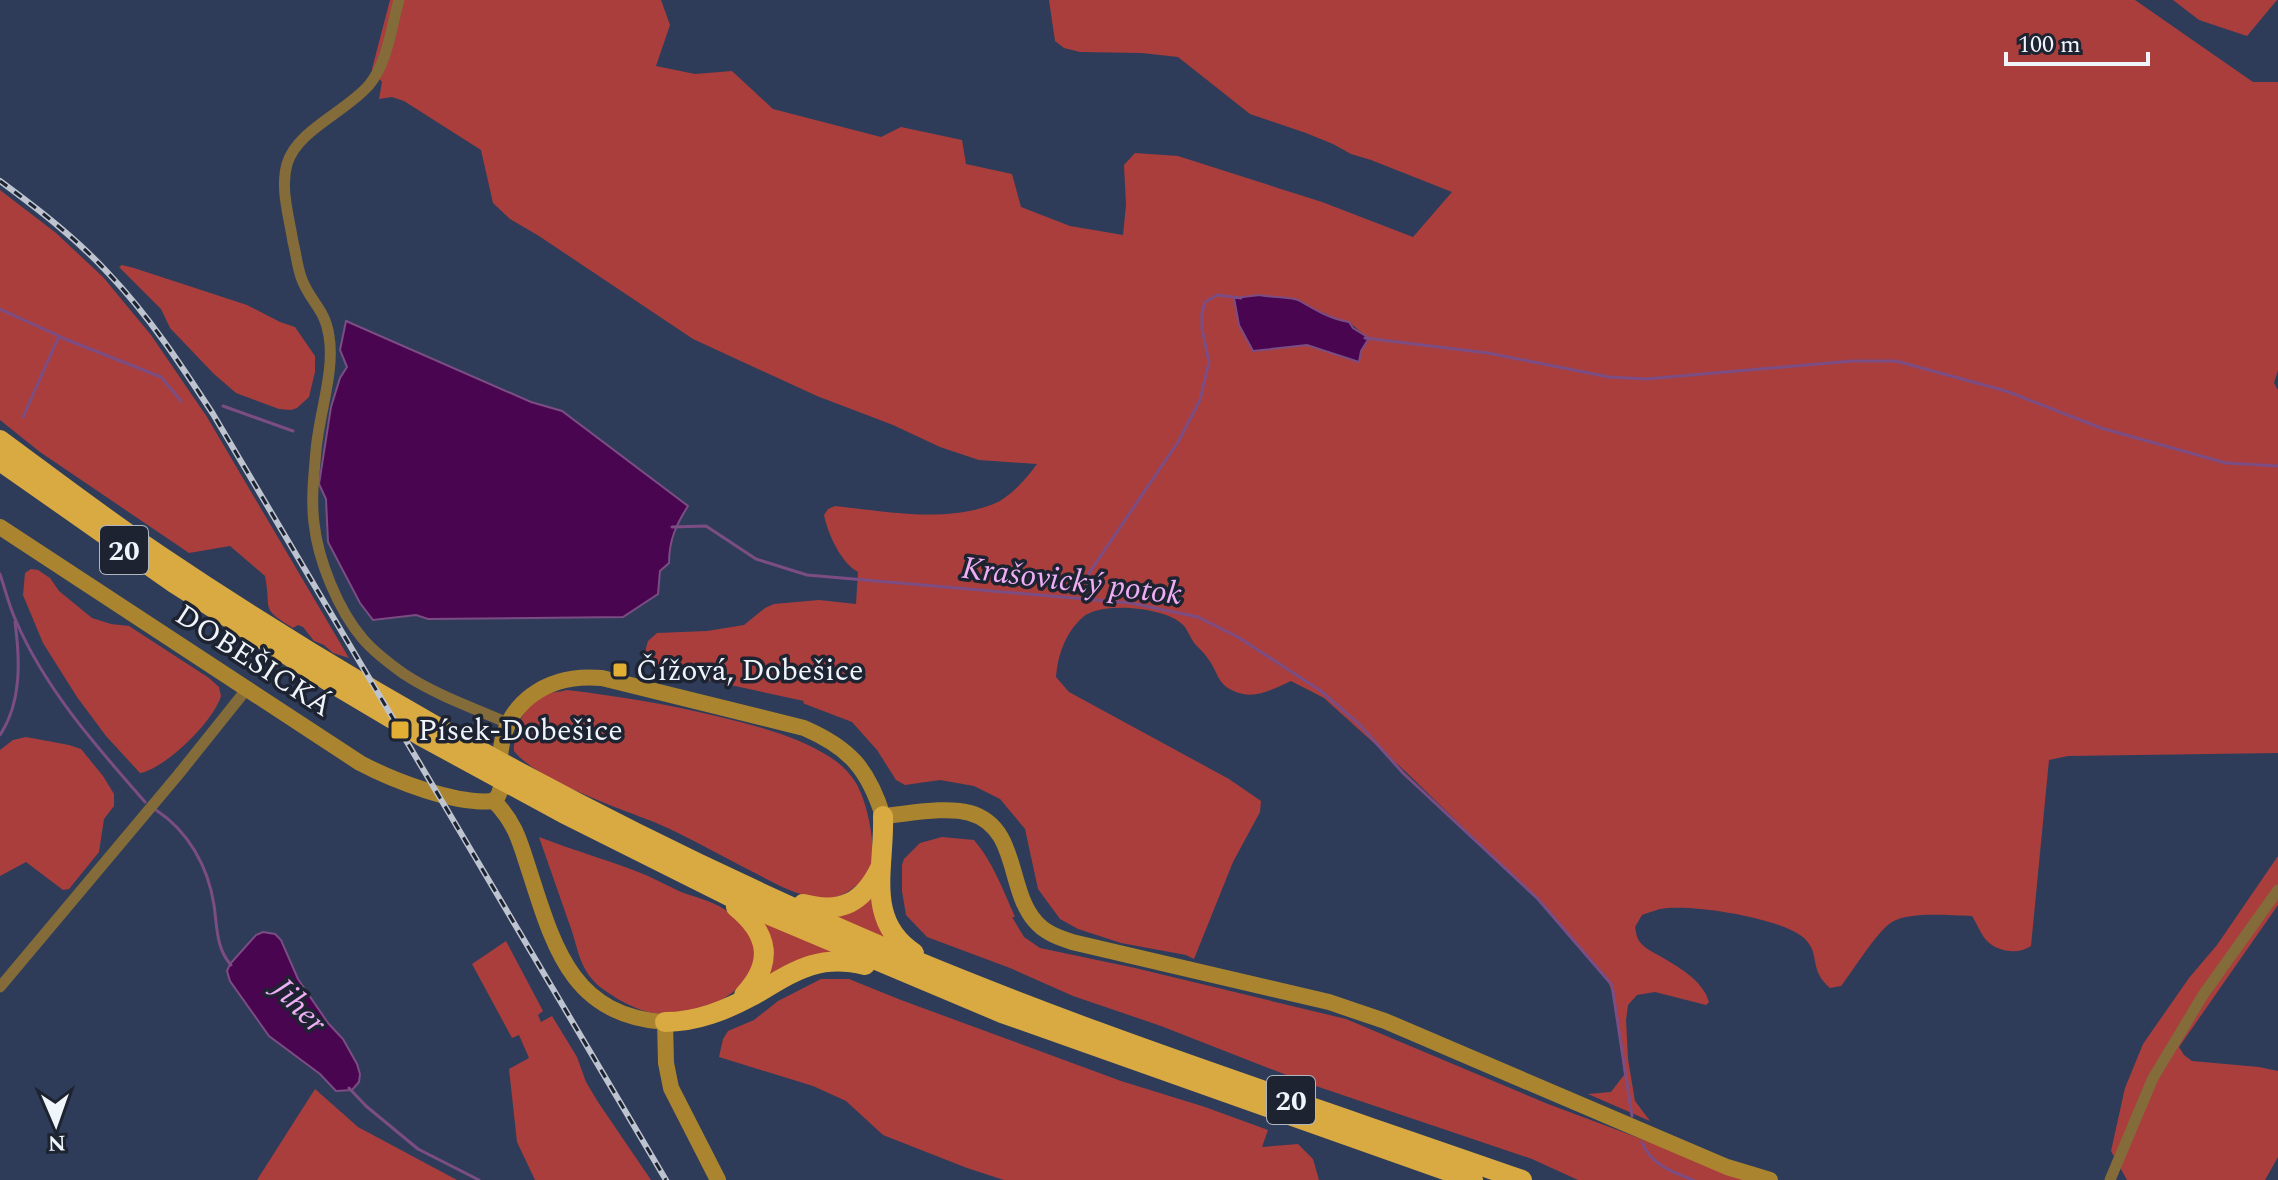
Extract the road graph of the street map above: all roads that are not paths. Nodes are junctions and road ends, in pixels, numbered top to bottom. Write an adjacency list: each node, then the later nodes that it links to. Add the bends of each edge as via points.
1 (399, 0): 5 (street, via 382,63 371,82 299,142 284,175 300,276 326,317 330,339 314,523 332,587 364,640 435,692)
2 (5, 452): 7 (highway, 20, via 104,536 243,618 421,736)
3 (0, 527): 4 (street, DOBEŠICKÁ)
4 (246, 690): 6 (street, DOBEŠICKÁ, via 383,775 450,796); 14 (street)
5 (508, 723): 6 (street, via 501,744 502,790); 8 (street, via 531,695 562,680 582,676 624,683 804,728 830,740 864,773)
6 (494, 801): 16 (street, via 515,828 556,949 576,980 613,1009)
7 (562, 803): 10 (highway, 20); 12 (highway, 20)
8 (883, 816): 9 (highway); 20 (street, via 953,811 986,820 1008,851 1033,920 1049,934 1329,1002 1385,1021 1727,1167)
9 (880, 868): 12 (highway, via 866,891 840,907 817,907); 13 (highway, via 889,930)
10 (710, 887): 13 (highway, 20); 15 (highway, via 749,918 763,944 760,974)
11 (2278, 890): 21 (street, via 2203,995 2153,1078)
12 (758, 891): 13 (highway, 20)
13 (932, 976): 15 (highway, via 830,960 793,972); 18 (highway, 20, via 1017,1019); 19 (highway, 20)
14 (0, 987)
15 (732, 1006): 16 (highway, via 698,1019)
16 (665, 1022): 17 (street, via 671,1088)
17 (718, 1180)
18 (1473, 1180)
19 (1522, 1180)
20 (1770, 1180)
21 (2110, 1180)

